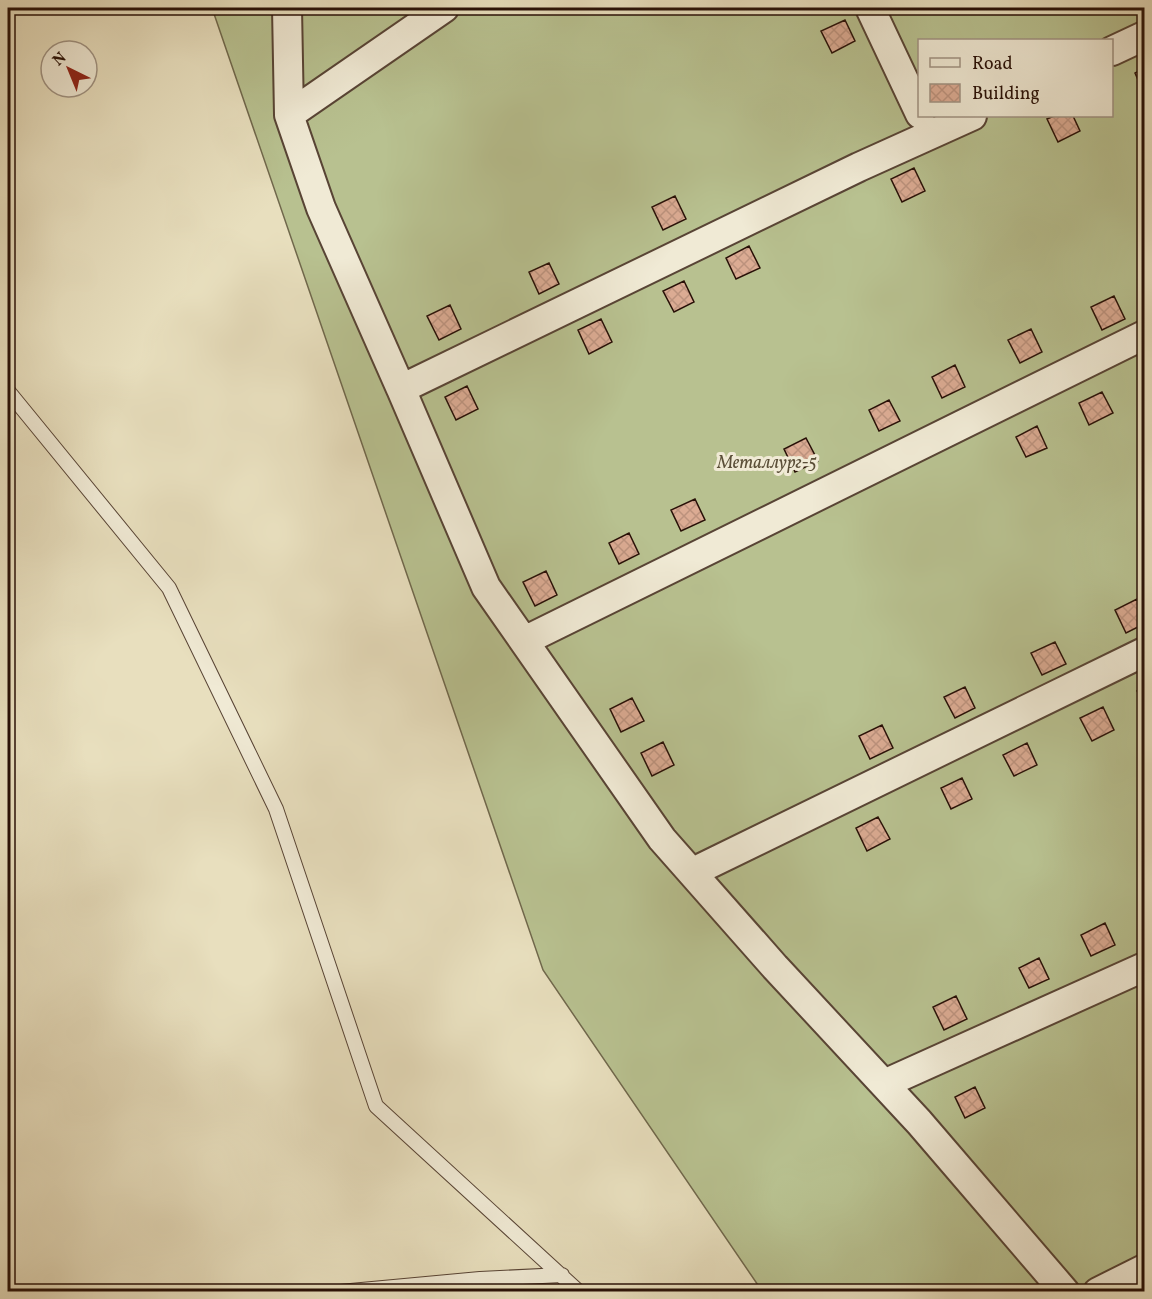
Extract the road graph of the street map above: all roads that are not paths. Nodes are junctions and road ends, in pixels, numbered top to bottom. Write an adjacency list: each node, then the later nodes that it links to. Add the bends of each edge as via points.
1 (287, 8): 7 (street)
2 (444, 8): 7 (street)
3 (870, 8): 6 (street)
4 (1144, 36): 5 (street)
5 (1113, 51)
6 (918, 110)
7 (289, 115): 11 (street, via 321,208)
8 (962, 117): 9 (street)
9 (923, 121): 11 (street)
10 (1144, 335): 13 (street)
11 (401, 389): 13 (street, via 486,586)
12 (8, 391): 19 (lane, via 169,588 276,809 376,1106)
13 (524, 640): 15 (street, via 662,838)
14 (1144, 652): 15 (street)
15 (693, 872): 17 (street)
16 (1144, 967): 17 (street)
17 (884, 1084): 22 (street)
18 (1144, 1269): 23 (street)
19 (562, 1275): 20 (lane); 21 (lane)
20 (340, 1292)
21 (579, 1292)
22 (1065, 1292)
23 (1098, 1292)

